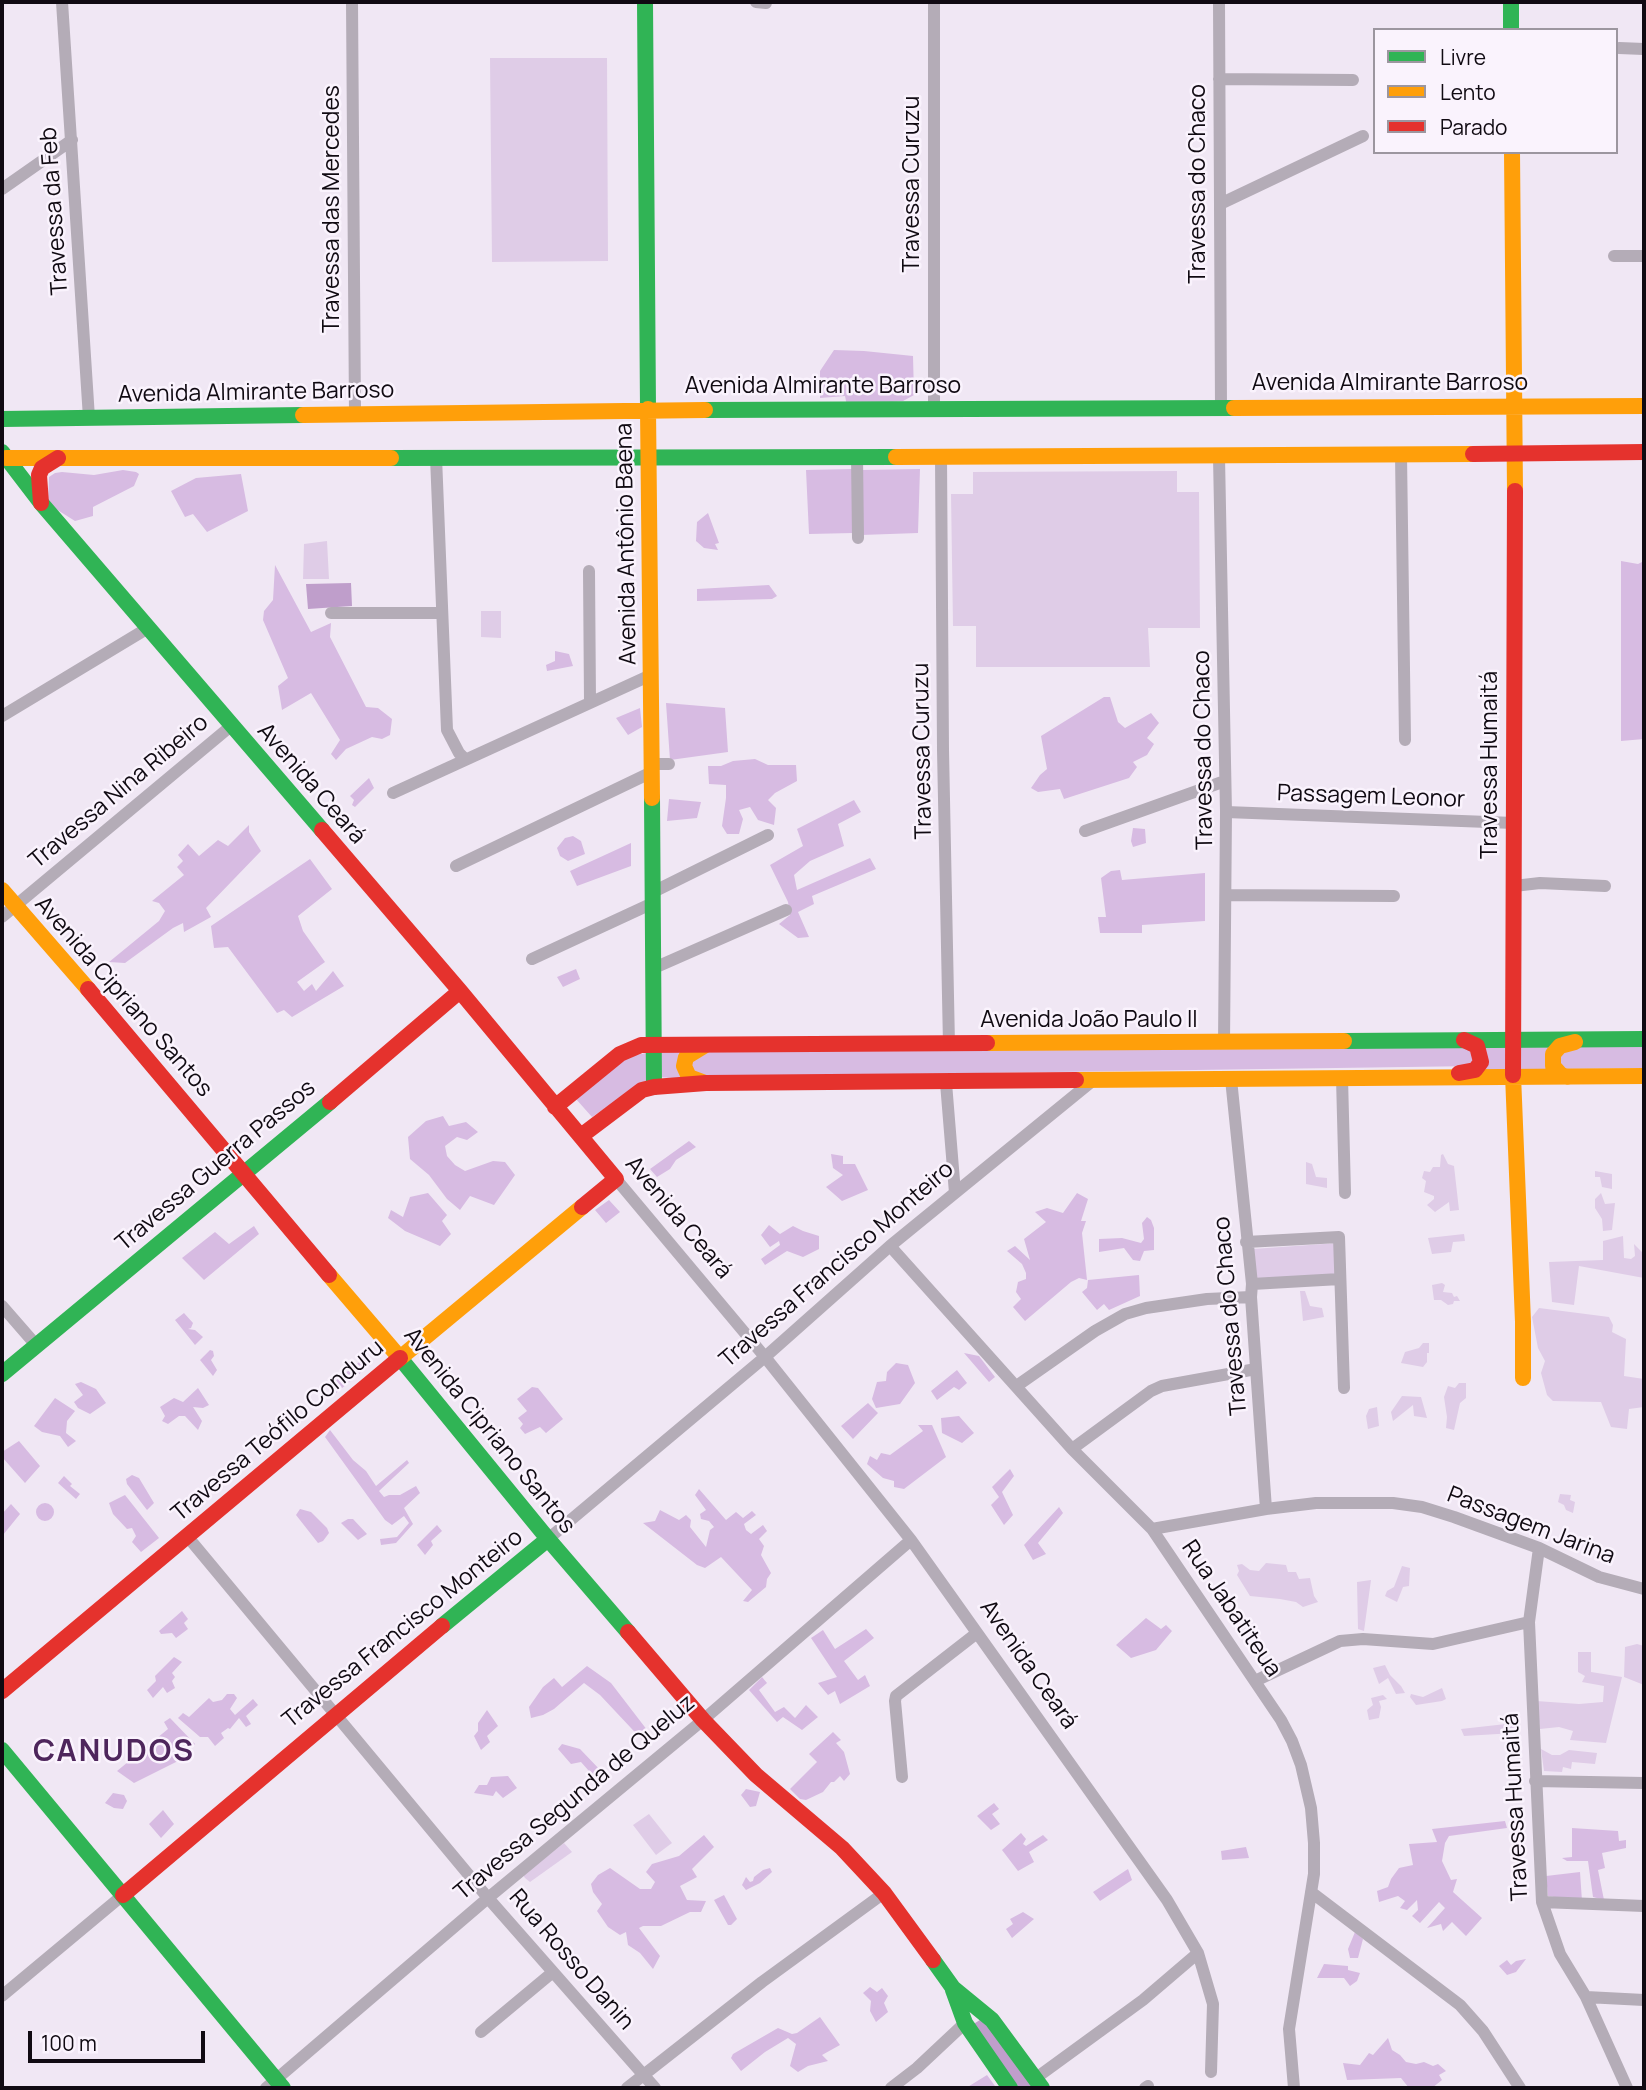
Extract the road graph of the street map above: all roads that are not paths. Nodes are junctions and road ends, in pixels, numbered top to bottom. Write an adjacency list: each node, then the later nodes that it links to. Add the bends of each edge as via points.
1 (62, 2): 13 (street, Travessa da Feb)
2 (352, 2): 24 (street, Travessa das Mercedes)
3 (645, 2): 23 (main road, Avenida Antônio Baena)
4 (934, 2): 22 (street, Travessa Curuzu)
5 (1219, 2): 10 (street, Travessa do Chaco)
6 (1511, 2): 7 (main road)
7 (1511, 28)
8 (1619, 48): 9 (street)
9 (1644, 49)
10 (1219, 79): 11 (street); 16 (street, Travessa do Chaco)
11 (1353, 80)
12 (1363, 136): 16 (street)
13 (72, 140): 15 (street); 25 (street, Travessa da Feb)
14 (1512, 154): 19 (main road, Travessa Humaitá)
15 (2, 189)
16 (1220, 204): 21 (street, Travessa do Chaco)
17 (1614, 256): 18 (street)
18 (1644, 256)
19 (1515, 405): 20 (main road, Avenida Almirante Barroso); 21 (main road, Avenida Almirante Barroso); 28 (main road, Travessa Humaitá)
20 (1644, 406)
21 (1221, 408): 22 (main road, Avenida Almirante Barroso)
22 (934, 409): 23 (main road, Avenida Almirante Barroso)
23 (648, 410): 24 (main road, Avenida Almirante Barroso); 34 (main road, Avenida Antônio Baena)
24 (355, 415): 25 (main road, Avenida Almirante Barroso)
25 (89, 418): 26 (main road, Avenida Almirante Barroso)
26 (2, 419)
27 (1644, 452): 28 (main road)
28 (1515, 454): 29 (main road); 54 (main road, Travessa Humaitá)
29 (1401, 455): 36 (main road); 47 (street)
30 (3, 456): 32 (main road); 37 (main road, Avenida Ceará)
31 (857, 456): 34 (main road); 35 (main road); 38 (street)
32 (58, 457): 33 (main road); 37 (main road, via 38,475)
33 (436, 457): 34 (main road); 41 (street)
34 (649, 457): 43 (main road, Avenida Antônio Baena)
35 (941, 457): 36 (main road); 76 (street, Travessa Curuzu)
36 (1219, 457): 51 (street, Travessa do Chaco)
37 (41, 503): 42 (main road, Avenida Ceará)
38 (858, 538)
39 (589, 571): 44 (street)
40 (331, 613): 41 (street)
41 (442, 613): 48 (street, via 447,730)
42 (148, 628): 45 (street); 46 (main road, Avenida Ceará)
43 (651, 675): 44 (street); 50 (main road, Avenida Antônio Baena)
44 (590, 702): 48 (street)
45 (2, 716)
46 (231, 726): 64 (street, Travessa Nina Ribeiro); 69 (main road, Avenida Ceará)
47 (1405, 740)
48 (465, 759): 52 (street)
49 (669, 764): 50 (street)
50 (652, 768): 57 (street); 63 (main road, Avenida Antônio Baena)
51 (1225, 781): 53 (street, Travessa do Chaco); 55 (street)
52 (393, 793)
53 (1226, 812): 54 (street, Passagem Leonor); 61 (street, Travessa do Chaco)
54 (1514, 823): 58 (main road, Travessa Humaitá)
55 (1086, 831)
56 (768, 835): 63 (street)
57 (456, 866)
58 (1514, 886): 59 (street); 70 (main road, Travessa Humaitá)
59 (1605, 886)
60 (2, 890): 64 (main road, Avenida Cipriano Santos)
61 (1226, 895): 62 (street); 74 (street, Travessa do Chaco)
62 (1394, 895)
63 (653, 897): 67 (street); 68 (main road, Avenida Antônio Baena)
64 (15, 906): 66 (street, Travessa Nina Ribeiro); 90 (main road, Avenida Cipriano Santos)
65 (786, 910): 68 (street)
66 (2, 917)
67 (532, 959)
68 (654, 968): 75 (main road, Avenida Antônio Baena)
69 (460, 991): 88 (main road, Avenida Ceará); 90 (main road, Travessa Guerra Passos)
70 (1513, 1039): 71 (main road, Avenida João Paulo II); 73 (main road, Avenida João Paulo II); 79 (main road, Travessa Humaitá)
71 (1589, 1039): 72 (main road, Avenida João Paulo II); 80 (main road, via 1554,1051 1553,1066)
72 (1644, 1039)
73 (1464, 1040): 74 (main road, Avenida João Paulo II); 82 (main road, via 1480,1050 1480,1065)
74 (1224, 1042): 76 (main road, Avenida João Paulo II)
75 (654, 1045): 77 (main road, Avenida João Paulo II); 87 (main road, Avenida Antônio Baena); 88 (main road, Avenida João Paulo II, via 628,1049)
76 (950, 1045): 77 (main road, Avenida João Paulo II)
77 (704, 1046): 85 (main road, via 686,1057 684,1066 689,1077)
78 (1644, 1076): 80 (main road)
79 (1513, 1077): 80 (main road); 82 (main road); 104 (main road, Travessa Humaitá)
80 (1568, 1077)
81 (1342, 1078): 82 (main road); 83 (main road); 93 (street)
82 (1446, 1078)
83 (1231, 1079): 84 (main road); 94 (street, Travessa do Chaco)
84 (1091, 1082): 86 (main road); 92 (street, Travessa Francisco Monteiro)
85 (706, 1083): 86 (main road); 87 (main road)
86 (946, 1083): 92 (street)
87 (654, 1087): 89 (main road, via 635,1094)
88 (555, 1107): 89 (main road, Avenida Ceará)
89 (581, 1136): 91 (main road, Avenida Ceará)
90 (243, 1175): 99 (main road, Travessa Guerra Passos); 101 (main road, Avenida Cipriano Santos)
91 (616, 1179): 100 (street, Avenida Ceará); 101 (main road, Travessa Teófilo Conduru)
92 (955, 1193): 95 (street, Travessa Francisco Monteiro)
93 (1345, 1193)
94 (1246, 1242): 96 (street, via 1339,1237); 97 (street, Travessa do Chaco)
95 (890, 1246): 100 (street, Travessa Francisco Monteiro); 105 (street, Rua Jabatiteua)
96 (1340, 1279): 97 (street); 106 (street)
97 (1251, 1291): 102 (street, Travessa do Chaco); 105 (street, via 1125,1314)
98 (2, 1306): 99 (street)
99 (36, 1345): 103 (main road, Travessa Guerra Passos)
100 (765, 1357): 111 (street, Travessa Francisco Monteiro); 112 (street, Avenida Ceará)
101 (400, 1358): 110 (main road, Travessa Teófilo Conduru); 111 (main road, Avenida Cipriano Santos)
102 (1256, 1369): 107 (street, via 1162,1386); 108 (street, Travessa do Chaco)
103 (2, 1374)
104 (1523, 1378)
105 (1017, 1385): 107 (street, Rua Jabatiteua)
106 (1344, 1388)
107 (1072, 1449): 109 (street, Rua Jabatiteua)
108 (1266, 1509): 109 (street, Passagem Jarina); 113 (street, Passagem Jarina, via 1316,1503 1403,1504)
109 (1152, 1530): 117 (street, Rua Jabatiteua)
110 (187, 1536): 118 (main road, Travessa Teófilo Conduru); 119 (street, Rua Rosso Danin)
111 (548, 1539): 119 (main road, Travessa Francisco Monteiro); 120 (main road, Avenida Cipriano Santos)
112 (911, 1540): 116 (street, Avenida Ceará); 120 (street, Travessa Segunda de Queluz)
113 (1539, 1548): 114 (street, Passagem Jarina, via 1598,1577); 115 (street, Travessa Humaitá)
114 (1644, 1589)
115 (1529, 1622): 117 (street, via 1433,1644 1340,1641); 123 (street, Travessa Humaitá)
116 (977, 1633): 122 (street, via 896,1696); 131 (street, Avenida Ceará, via 1167,1900)
117 (1255, 1681): 125 (street, Rua Jabatiteua, via 1281,1720 1301,1765 1314,1843)
118 (2, 1691)
119 (334, 1715): 127 (main road, Travessa Francisco Monteiro); 128 (street, Rua Rosso Danin)
120 (703, 1720): 126 (main road, Avenida Cipriano Santos, via 756,1775 842,1848); 128 (street, Travessa Segunda de Queluz)
121 (2, 1750): 127 (main road)
122 (902, 1777)
123 (1535, 1781): 124 (street); 129 (street, Travessa Humaitá)
124 (1644, 1783)
125 (1311, 1892): 148 (street, Rua Jabatiteua, via 1289,2029); 149 (street, via 1460,2005)
126 (884, 1893): 133 (main road, Avenida Cipriano Santos); 140 (street)
127 (123, 1895): 134 (street, Travessa Francisco Monteiro); 142 (main road)
128 (488, 1898): 132 (street, Rua Rosso Danin); 142 (street, Travessa Segunda de Queluz)
129 (1542, 1902): 130 (street); 135 (street, Travessa Humaitá, via 1560,1954)
130 (1644, 1906)
131 (1198, 1953): 139 (street, Avenida Ceará, via 1213,2004); 141 (street)
132 (553, 1972): 138 (street); 140 (street, Rua Rosso Danin)
133 (953, 1988): 137 (main road, Avenida Cipriano Santos); 141 (main road, Avenida Cipriano Santos, via 992,2020)
134 (2, 1996)
135 (1586, 1997): 136 (street); 143 (street, Travessa Humaitá)
136 (1644, 2000)
137 (965, 2022): 146 (street); 147 (main road, Avenida Cipriano Santos)
138 (481, 2032)
139 (1211, 2072)
140 (643, 2074): 144 (street); 145 (street, Rua Rosso Danin)
141 (1039, 2083)
142 (275, 2086)
143 (1624, 2087)
144 (627, 2088)
145 (655, 2088)
146 (891, 2088)
147 (1010, 2088)
148 (1294, 2088)
149 (1520, 2088)

